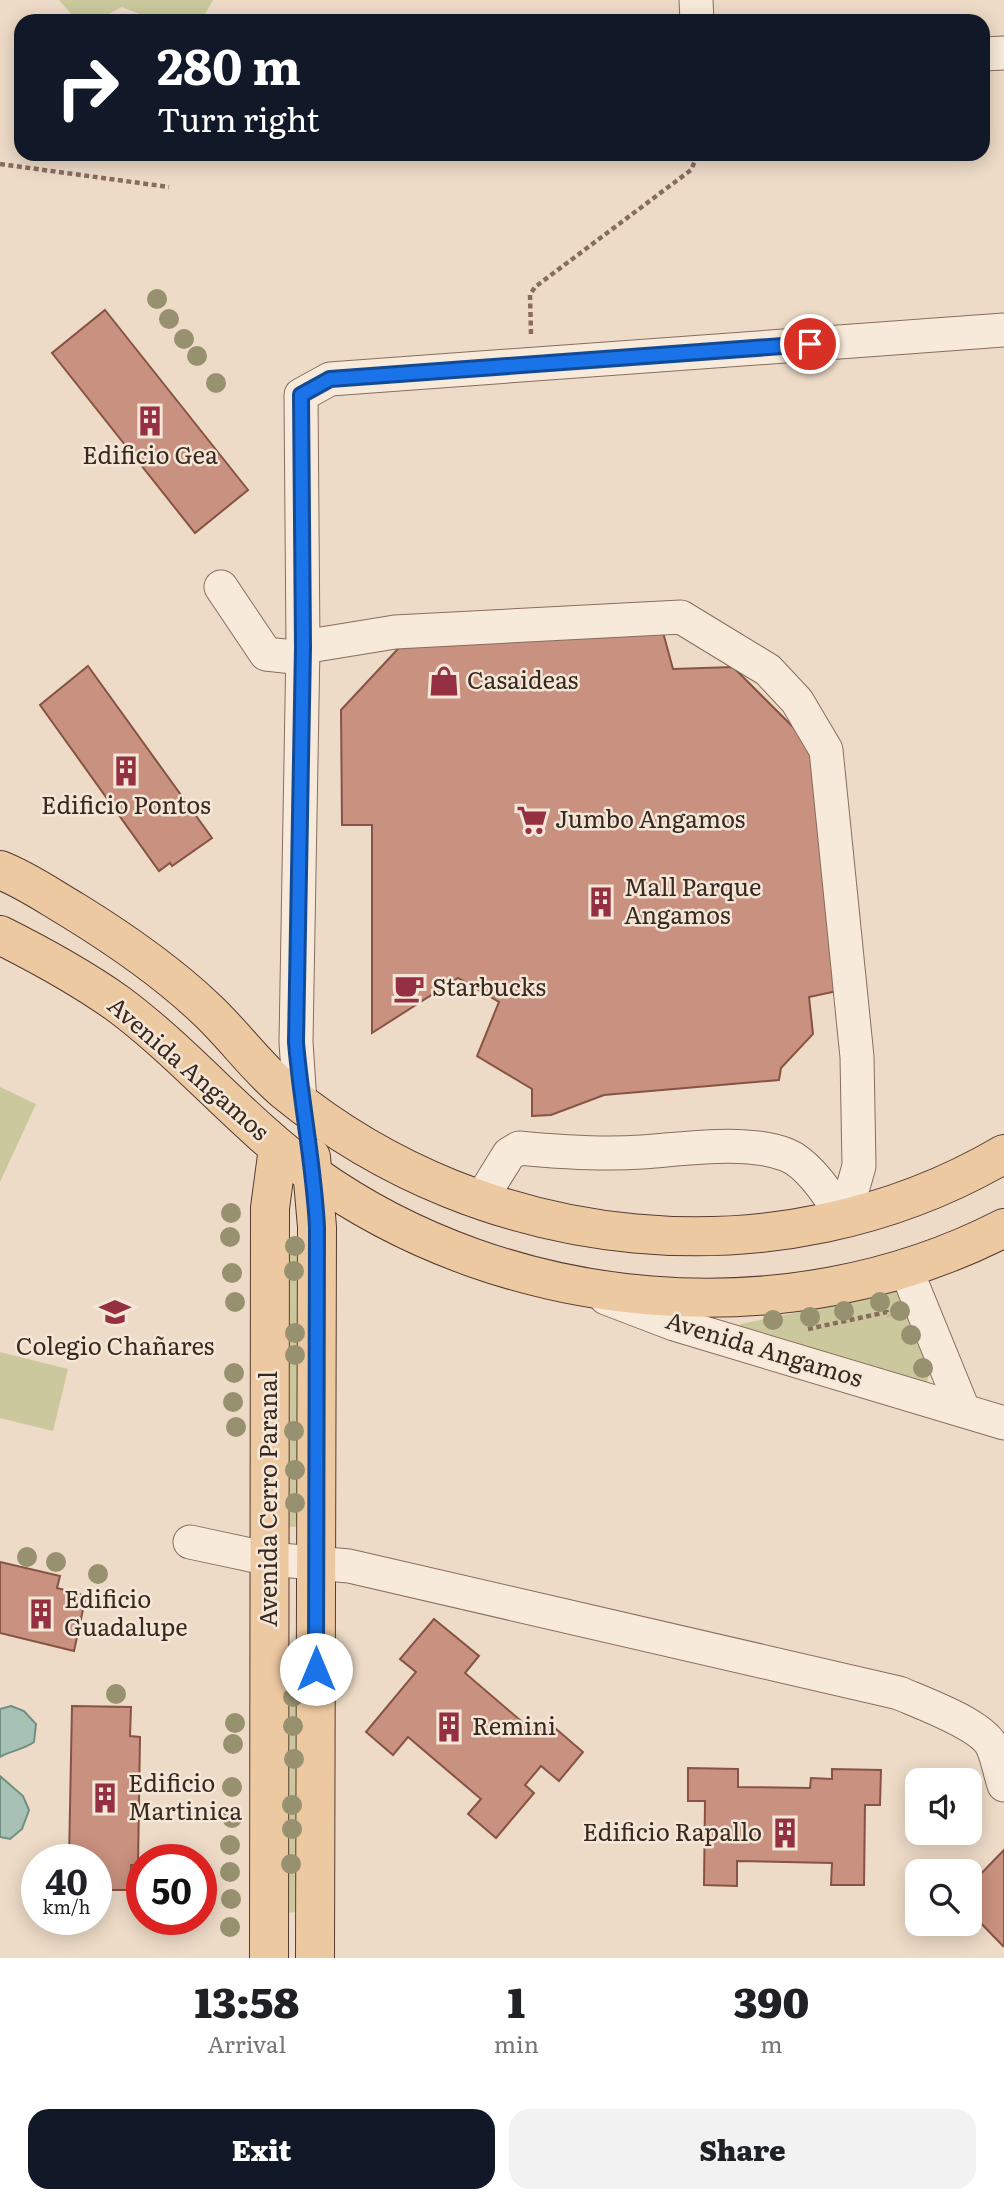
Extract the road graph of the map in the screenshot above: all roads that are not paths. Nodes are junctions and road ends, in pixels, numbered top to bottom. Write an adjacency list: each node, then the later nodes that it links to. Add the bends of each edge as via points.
1 (1004, 330): 3 (street, Avenida Cerro Paranal, via 330,379 301,395)
2 (221, 587): 3 (street, via 266,654)
3 (303, 652): 6 (street, Avenida Cerro Paranal, via 296,1042); 11 (street, via 395,632 681,617 768,670 797,701 826,750 857,1057 859,1166)
4 (0, 870): 6 (main road, Avenida Angamos, via 133,948 207,1009)
5 (0, 934): 7 (main road, Avenida Angamos, via 117,1004)
6 (291, 1096): 7 (street, Avenida Cerro Paranal); 9 (main road, Avenida Cerro Paranal); 10 (main road, Avenida Angamos, via 389,1161)
7 (278, 1148): 9 (main road, Avenida Angamos); 18 (main road, Avenida Cerro Paranal, via 270,1208)
8 (1004, 1154): 11 (main road, Avenida Angamos, via 938,1187)
9 (314, 1175): 14 (main road, Avenida Angamos, via 355,1202 437,1243); 19 (main road, Avenida Cerro Paranal)
10 (477, 1200): 11 (main road, Avenida Angamos, via 573,1226 666,1237 756,1234); 11 (street, via 509,1154 519,1148 583,1154 751,1149 788,1156 827,1191)
11 (844, 1219)
12 (1004, 1227): 13 (main road, Avenida Angamos)
13 (905, 1267): 14 (main road, Avenida Angamos, via 828,1287 720,1298 618,1293); 15 (street)
14 (568, 1284): 15 (street, Avenida Angamos, via 674,1324)
15 (963, 1409): 16 (street, Avenida Angamos)
16 (1004, 1423)
17 (190, 1542): 18 (street)
18 (269, 1559): 19 (street); 21 (main road, Avenida Cerro Paranal)
19 (316, 1563): 20 (street, via 349,1566 899,1693 947,1714 993,1745); 22 (main road, Avenida Cerro Paranal)
20 (1004, 1785)
21 (269, 1958)
22 (315, 1958)

